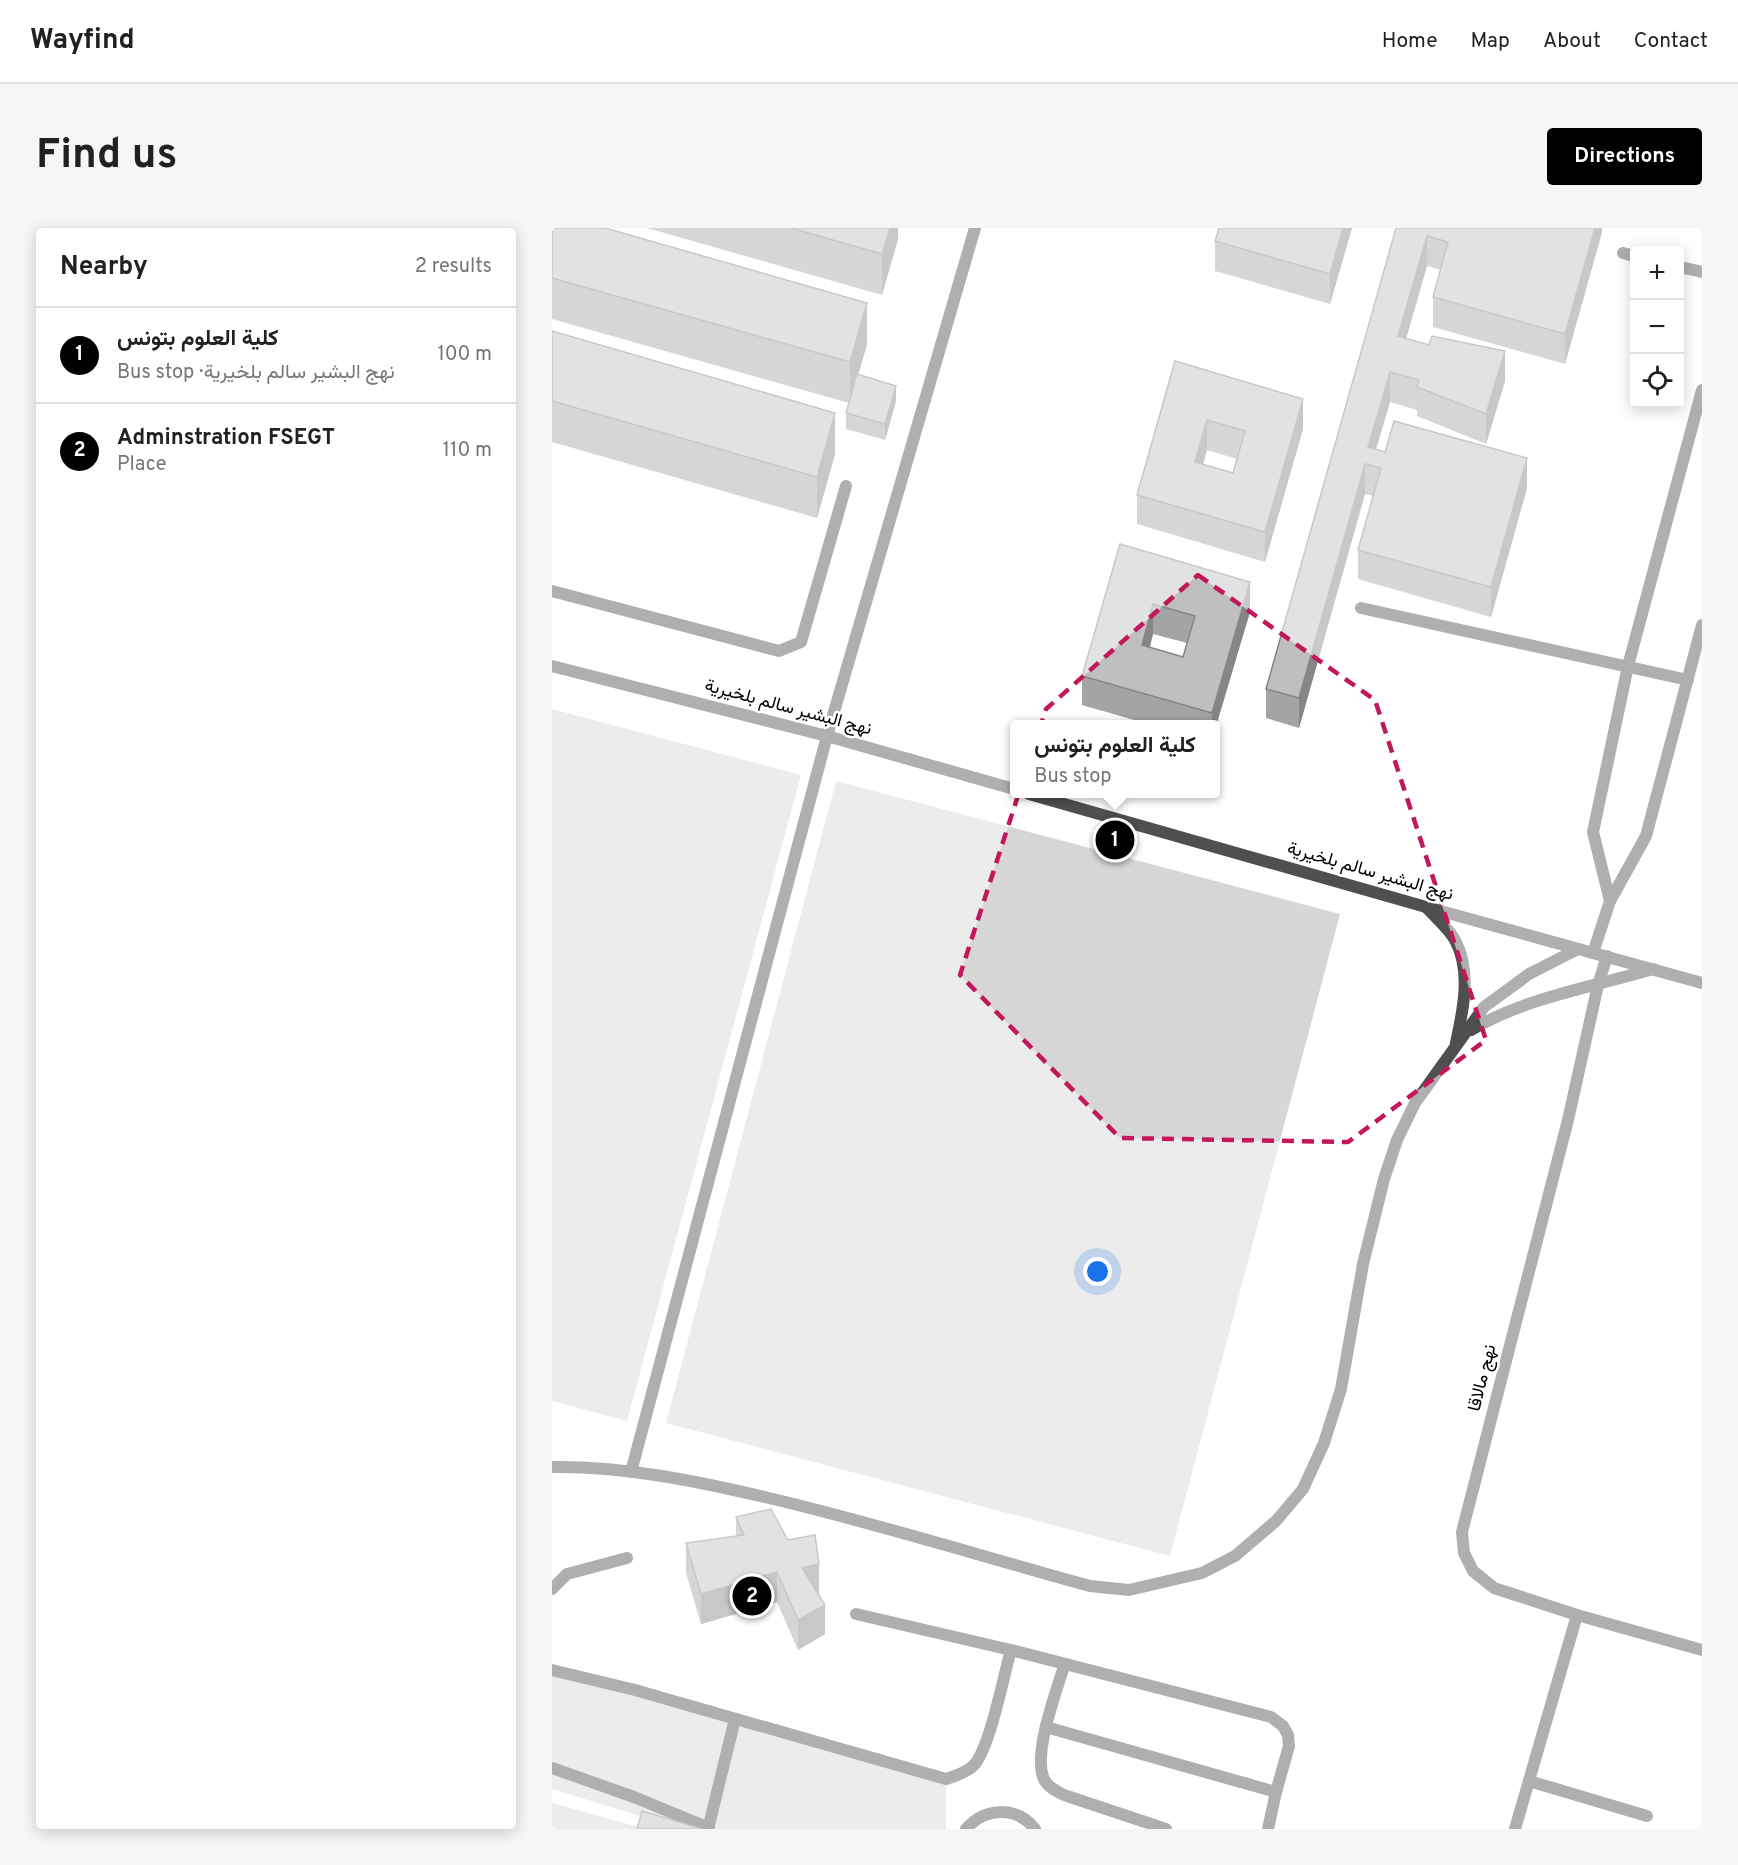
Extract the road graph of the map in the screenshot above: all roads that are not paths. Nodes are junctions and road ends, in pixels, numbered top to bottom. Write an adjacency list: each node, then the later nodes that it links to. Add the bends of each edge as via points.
1 (975, 228): 12 (street)
2 (1684, 268): 3 (street)
3 (1702, 272)
4 (1702, 390): 10 (street)
5 (846, 486): 6 (street, via 801,642 779,651)
6 (552, 591)
7 (1361, 608): 10 (street)
8 (1702, 625): 11 (street)
9 (552, 666): 12 (street, نهج البشير سالم بلخيرية)
10 (1628, 666): 11 (street); 15 (street, via 1593,832)
11 (1688, 680): 15 (street, via 1646,836)
12 (827, 736): 13 (street, نهج البشير سالم بلخيرية); 26 (street)
13 (1010, 788)
14 (1043, 798): 16 (street, نهج البشير سالم بلخيرية)
15 (1610, 901): 18 (street)
16 (1426, 907): 17 (street, نهج البشير سالم بلخيرية); 24 (street, via 1455,939 1462,960 1465,987)
17 (1578, 949): 18 (street, نهج البشير سالم بلخيرية); 23 (street, via 1498,995)
18 (1593, 952): 19 (street, نهج البشير سالم بلخيرية)
19 (1607, 957): 20 (street, نهج البشير سالم بلخيرية); 22 (street, نهج مالاقا)
20 (1653, 969): 21 (street, نهج البشير سالم بلخيرية); 22 (street)
21 (1702, 983)
22 (1598, 985): 23 (street, via 1532,1003 1492,1018); 30 (street, نهج مالاقا, via 1568,1120 1462,1532 1464,1553 1473,1571 1494,1588)
23 (1465, 1034): 24 (street)
24 (1455, 1047): 26 (street, via 1415,1103 1384,1179 1363,1264 1341,1389 1324,1443 1303,1489 1276,1521 1235,1556 1202,1573 1129,1590 1090,1586 816,1509 706,1483)
25 (552, 1467): 26 (street)
26 (631, 1472)
27 (627, 1558): 28 (street, via 567,1574)
28 (552, 1589)
29 (856, 1614): 31 (street)
30 (1577, 1615): 32 (street, نهج مالاقا); 38 (street)
31 (1011, 1650): 33 (street); 35 (street, via 985,1744 974,1765 946,1779)
32 (1702, 1650)
33 (1064, 1666): 36 (street); 39 (street, via 1278,1721 1288,1735 1289,1746)
34 (552, 1670): 35 (street)
35 (735, 1719): 41 (street)
36 (1046, 1727): 39 (street); 44 (street, via 1041,1758 1044,1779 1053,1789)
37 (552, 1768): 41 (street)
38 (1529, 1781): 40 (street); 46 (street)
39 (1275, 1792): 45 (street)
40 (1647, 1816)
41 (709, 1828)
42 (966, 1829): 43 (street, via 982,1816 1007,1812 1019,1815)
43 (1035, 1829)
44 (1166, 1829)
45 (1268, 1829)
46 (1515, 1829)

